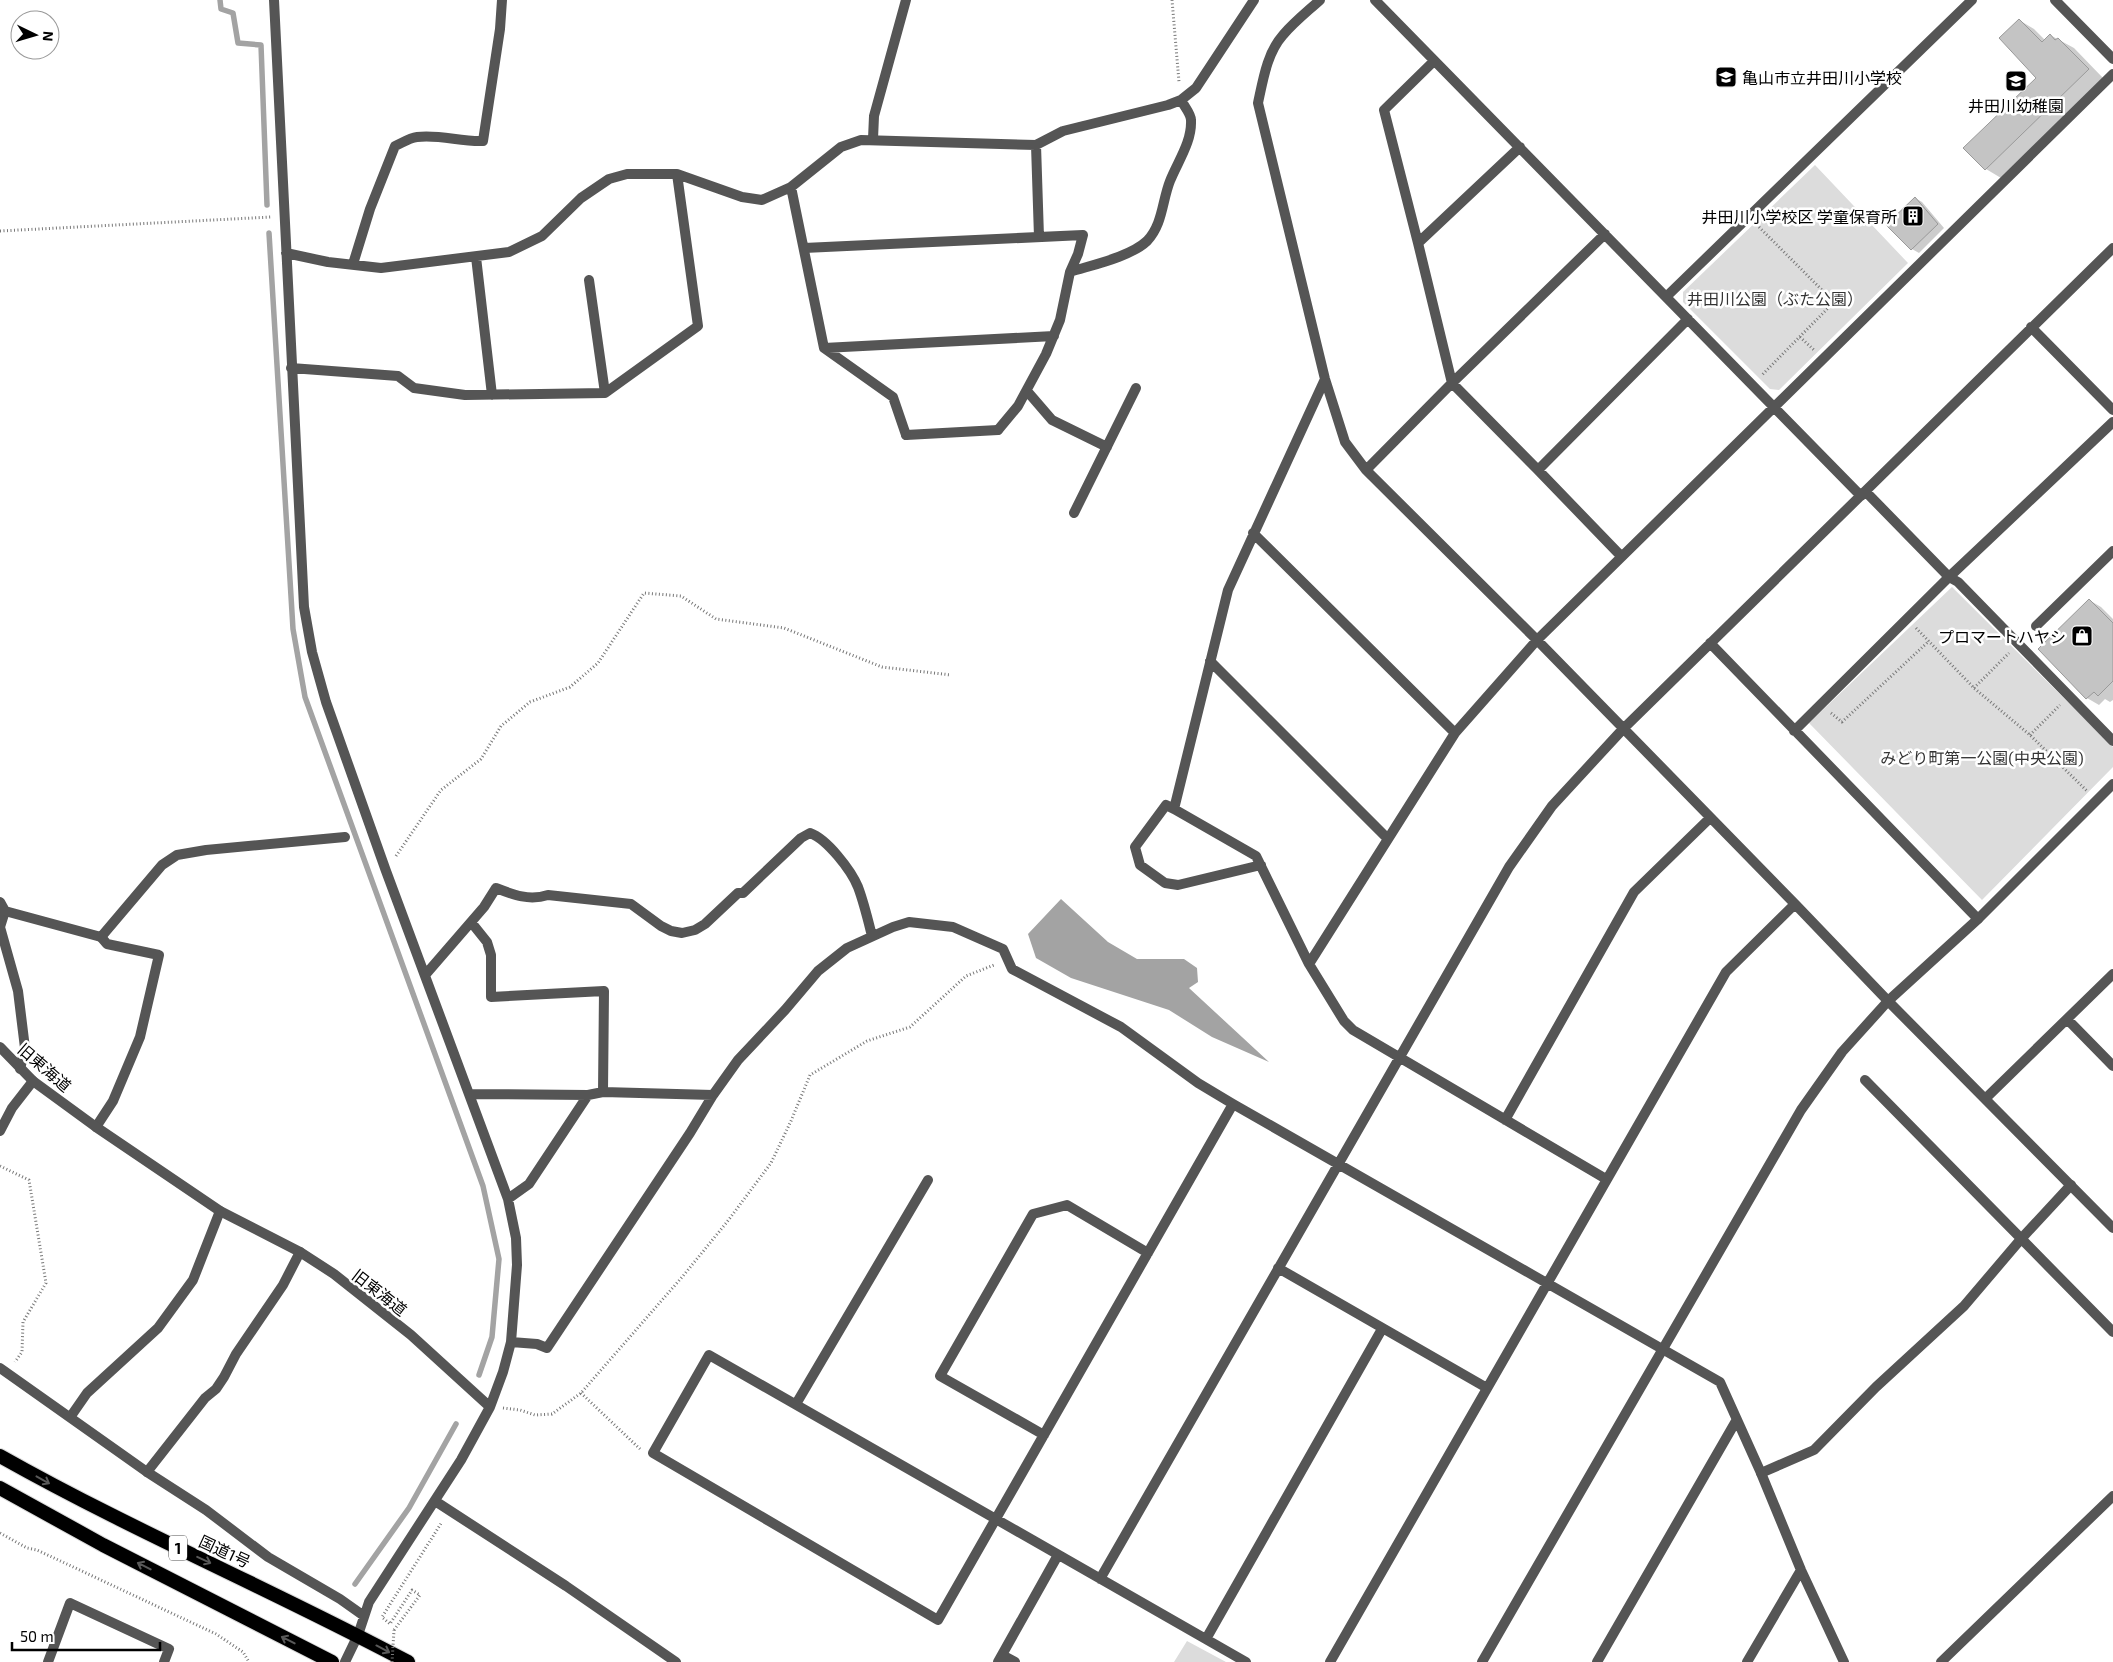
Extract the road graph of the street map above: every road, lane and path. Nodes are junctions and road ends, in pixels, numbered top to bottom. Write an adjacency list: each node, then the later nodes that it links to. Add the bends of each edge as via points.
1 (274, 0): 19 (street)
2 (502, 0): 29 (street, via 483,141 416,137 395,146)
3 (906, 0): 14 (street, via 874,116)
4 (1172, 0): 13 (path)
5 (1254, 0): 13 (street, via 1196,88)
6 (1320, 0): 40 (street, via 1282,36 1271,54 1258,103)
7 (1375, 0): 11 (street)
8 (1972, 0): 20 (street)
9 (2056, 0): 10 (street)
10 (2113, 59)
11 (1434, 61): 16 (street); 24 (street, via 1384,110)
12 (2113, 74): 47 (street)
13 (1181, 100): 15 (street, via 1063,131); 30 (street, via 1191,118 1190,136 1170,182 1155,229 1132,251)
14 (873, 139): 15 (street); 18 (street, via 841,147)
15 (1036, 145): 23 (street)
16 (1520, 147): 22 (street); 24 (street)
17 (677, 174): 18 (street, via 762,200); 28 (street, via 627,174 609,179 581,198 542,236 509,252); 45 (street, via 698,326)
18 (791, 187): 25 (street)
19 (284, 216): 21 (path); 27 (street)
20 (1748, 216): 32 (street); 36 (path, via 1834,302)
21 (0, 231)
22 (1605, 234): 32 (street); 42 (street)
23 (1039, 237): 25 (street); 30 (street, via 1083,235)
24 (1418, 243): 42 (street)
25 (804, 248): 37 (street)
26 (2113, 248): 34 (street)
27 (286, 253): 29 (street); 39 (street)
28 (476, 257): 29 (street, via 381,268); 46 (street)
29 (353, 264)
30 (1070, 272): 35 (street)
31 (589, 280): 45 (street)
32 (1667, 296): 33 (street)
33 (1688, 319): 47 (street); 52 (street)
34 (2031, 327): 48 (street); 53 (street)
35 (1054, 336): 37 (street); 44 (street)
36 (1800, 337): 38 (path); 41 (path)
37 (824, 348): 44 (street, via 893,397 906,435 998,430)
38 (1816, 353)
39 (291, 368): 46 (street, via 398,376 414,388); 82 (street, via 307,630 326,702)
40 (1326, 378): 51 (street, via 1345,442); 55 (street)
41 (1760, 378)
42 (1452, 383): 51 (street); 52 (street)
43 (1136, 388): 50 (street)
44 (1027, 391): 50 (street, via 1052,420)
45 (605, 393): 46 (street)
46 (492, 395)
47 (1775, 407): 53 (street); 57 (street)
48 (2113, 410)
49 (2113, 422): 58 (street)
50 (1107, 447): 54 (street)
51 (1366, 470): 61 (street)
52 (1538, 470): 57 (street)
53 (1864, 494): 58 (street); 63 (street)
54 (1074, 513)
55 (1253, 532): 65 (street, via 1228,590); 72 (street)
56 (2113, 552): 60 (street)
57 (1620, 556): 61 (street)
58 (1949, 576): 59 (street); 64 (street)
59 (1908, 618): 62 (path); 69 (street)
60 (2036, 626)
61 (1537, 640): 70 (street); 72 (street)
62 (1930, 641): 67 (path); 69 (path, via 1842,722)
63 (1710, 643): 70 (street); 71 (street)
64 (2018, 644): 67 (path); 68 (street)
65 (1210, 661): 77 (street); 80 (street)
66 (951, 675): 82 (path, via 882,666 784,628 716,619 681,596 644,593 598,662 570,687 530,702 500,726 481,759 441,790)
67 (1974, 688): 73 (path)
68 (2069, 695): 73 (path); 74 (street)
69 (1820, 705): 71 (street)
70 (1622, 729): 78 (street); 96 (street, via 1539,822 1509,867)
71 (1794, 731): 85 (street)
72 (1455, 733): 80 (street)
73 (2030, 735): 76 (path)
74 (2113, 741)
75 (2113, 784): 85 (street)
76 (2083, 787)
77 (1174, 809): 81 (street, via 1256,856); 81 (street, via 1166,805 1135,847 1140,865 1165,883 1178,885)
78 (1710, 818): 83 (street); 107 (street, via 1634,892)
79 (345, 837): 88 (street, via 177,855 162,865)
80 (1388, 839): 89 (street)
81 (1261, 865): 89 (street)
82 (386, 871): 91 (street)
83 (1795, 904): 93 (street); 112 (street, via 1726,972)
84 (2, 906): 88 (street); 98 (street, via 0,927 18,991 25,1048)
85 (1978, 919): 93 (street)
86 (472, 922): 87 (street, via 496,888 520,897 548,896 631,904 671,932 695,930 738,892 743,893 810,833 822,839 858,887); 91 (street); 101 (street, via 487,942 491,955 491,997 604,991)
87 (872, 936): 90 (street, via 909,922 953,926 1003,949); 103 (street, via 847,948 818,971 738,1060)
88 (101, 937): 108 (street, via 107,944 159,955 140,1037 113,1101)
89 (1310, 964): 96 (street, via 1344,1022)
90 (1012, 969): 106 (street, via 1121,1028); 129 (path, via 995,965 966,976 910,1027 867,1040 810,1075 771,1162 689,1268)
91 (426, 974): 102 (street)
92 (2113, 974): 94 (street)
93 (1888, 1001): 105 (street); 126 (street, via 1842,1052 1801,1110)
94 (2067, 1019): 97 (street); 105 (street)
95 (0, 1047): 98 (street, 旧東海道)
96 (1399, 1058): 107 (street); 110 (street)
97 (2113, 1066)
98 (20, 1070): 100 (street, 旧東海道)
99 (1864, 1080): 118 (street)
100 (33, 1081): 108 (street, 旧東海道); 109 (street, via 12,1108)
101 (603, 1092): 103 (street); 104 (street)
102 (469, 1094): 104 (street); 115 (street)
103 (713, 1094): 125 (street, via 690,1134 547,1348)
104 (588, 1095): 115 (street, via 529,1184)
105 (1986, 1098): 114 (street)
106 (1233, 1104): 110 (street); 120 (street)
107 (1505, 1120): 112 (street)
108 (96, 1127): 116 (street, 旧東海道)
109 (0, 1131)
110 (1339, 1164): 121 (street); 122 (street)
111 (0, 1166): 127 (path, via 29,1180 46,1284 23,1322 22,1352)
112 (1606, 1179): 122 (street)
113 (928, 1180): 130 (street)
114 (2072, 1186): 117 (street); 118 (street)
115 (508, 1199): 125 (street, via 518,1265)
116 (220, 1211): 119 (street, 旧東海道); 132 (street, via 193,1280 158,1328 87,1393)
117 (2113, 1228)
118 (2021, 1238): 124 (street); 138 (street, via 1964,1306 1876,1387 1814,1450)
119 (300, 1252): 131 (street, 旧東海道, via 334,1274 411,1335); 137 (street, via 283,1285 216,1389 205,1398)
120 (1148, 1252): 134 (street); 134 (street, via 1067,1205 1033,1214 940,1376)
121 (1278, 1268): 123 (street); 147 (street)
122 (1548, 1284): 126 (street); 128 (street)
123 (1382, 1329): 128 (street); 150 (street)
124 (2113, 1332)
125 (511, 1342): 131 (street)
126 (1663, 1349): 133 (street, via 1720,1382); 163 (street)
127 (4, 1371): 132 (street)
128 (1487, 1388): 162 (street)
129 (581, 1393): 131 (path, via 552,1414 535,1415); 135 (path, via 641,1450)
130 (796, 1404): 135 (street, via 709,1354); 143 (street)
131 (490, 1407): 141 (street)
132 (71, 1416): 137 (street)
133 (1736, 1421): 138 (street); 164 (street)
134 (1044, 1435): 143 (street)
135 (653, 1453): 143 (street, via 938,1620)
136 (0, 1456): 149 (highway, 国道1号 / 1, one-way to 149, via 143,1532)
137 (147, 1472): 148 (street, via 206,1510 268,1557)
138 (1761, 1473): 146 (street)
139 (0, 1488): 156 (highway, 1, one-way to 139, via 103,1545)
140 (2113, 1496): 167 (street)
141 (435, 1501): 142 (street); 148 (street, via 369,1602)
142 (449, 1510): 152 (street, via 566,1586); 158 (path, bridge, via 382,1618 390,1624 412,1590 420,1595 394,1630)
143 (995, 1519): 145 (street)
144 (0, 1534): 155 (path, via 216,1634 243,1652)
145 (1058, 1555): 147 (street); 151 (street)
146 (1801, 1570): 165 (street); 166 (street)
147 (1100, 1579): 150 (street)
148 (364, 1616): 149 (street)
149 (358, 1635): 157 (street); 159 (highway, 国道1号 / 1, one-way to 159)
150 (1206, 1639): 161 (street)
151 (1000, 1658): 160 (street)
152 (669, 1660)
153 (48, 1662): 154 (street, via 70,1603 169,1649)
154 (164, 1662)
155 (249, 1662)
156 (332, 1662)
157 (345, 1662)
158 (392, 1662)
159 (408, 1662)
160 (1015, 1662)
161 (1246, 1662)
162 (1330, 1662)
163 (1482, 1662)
164 (1597, 1662)
165 (1748, 1662)
166 (1844, 1662)
167 (1941, 1662)

